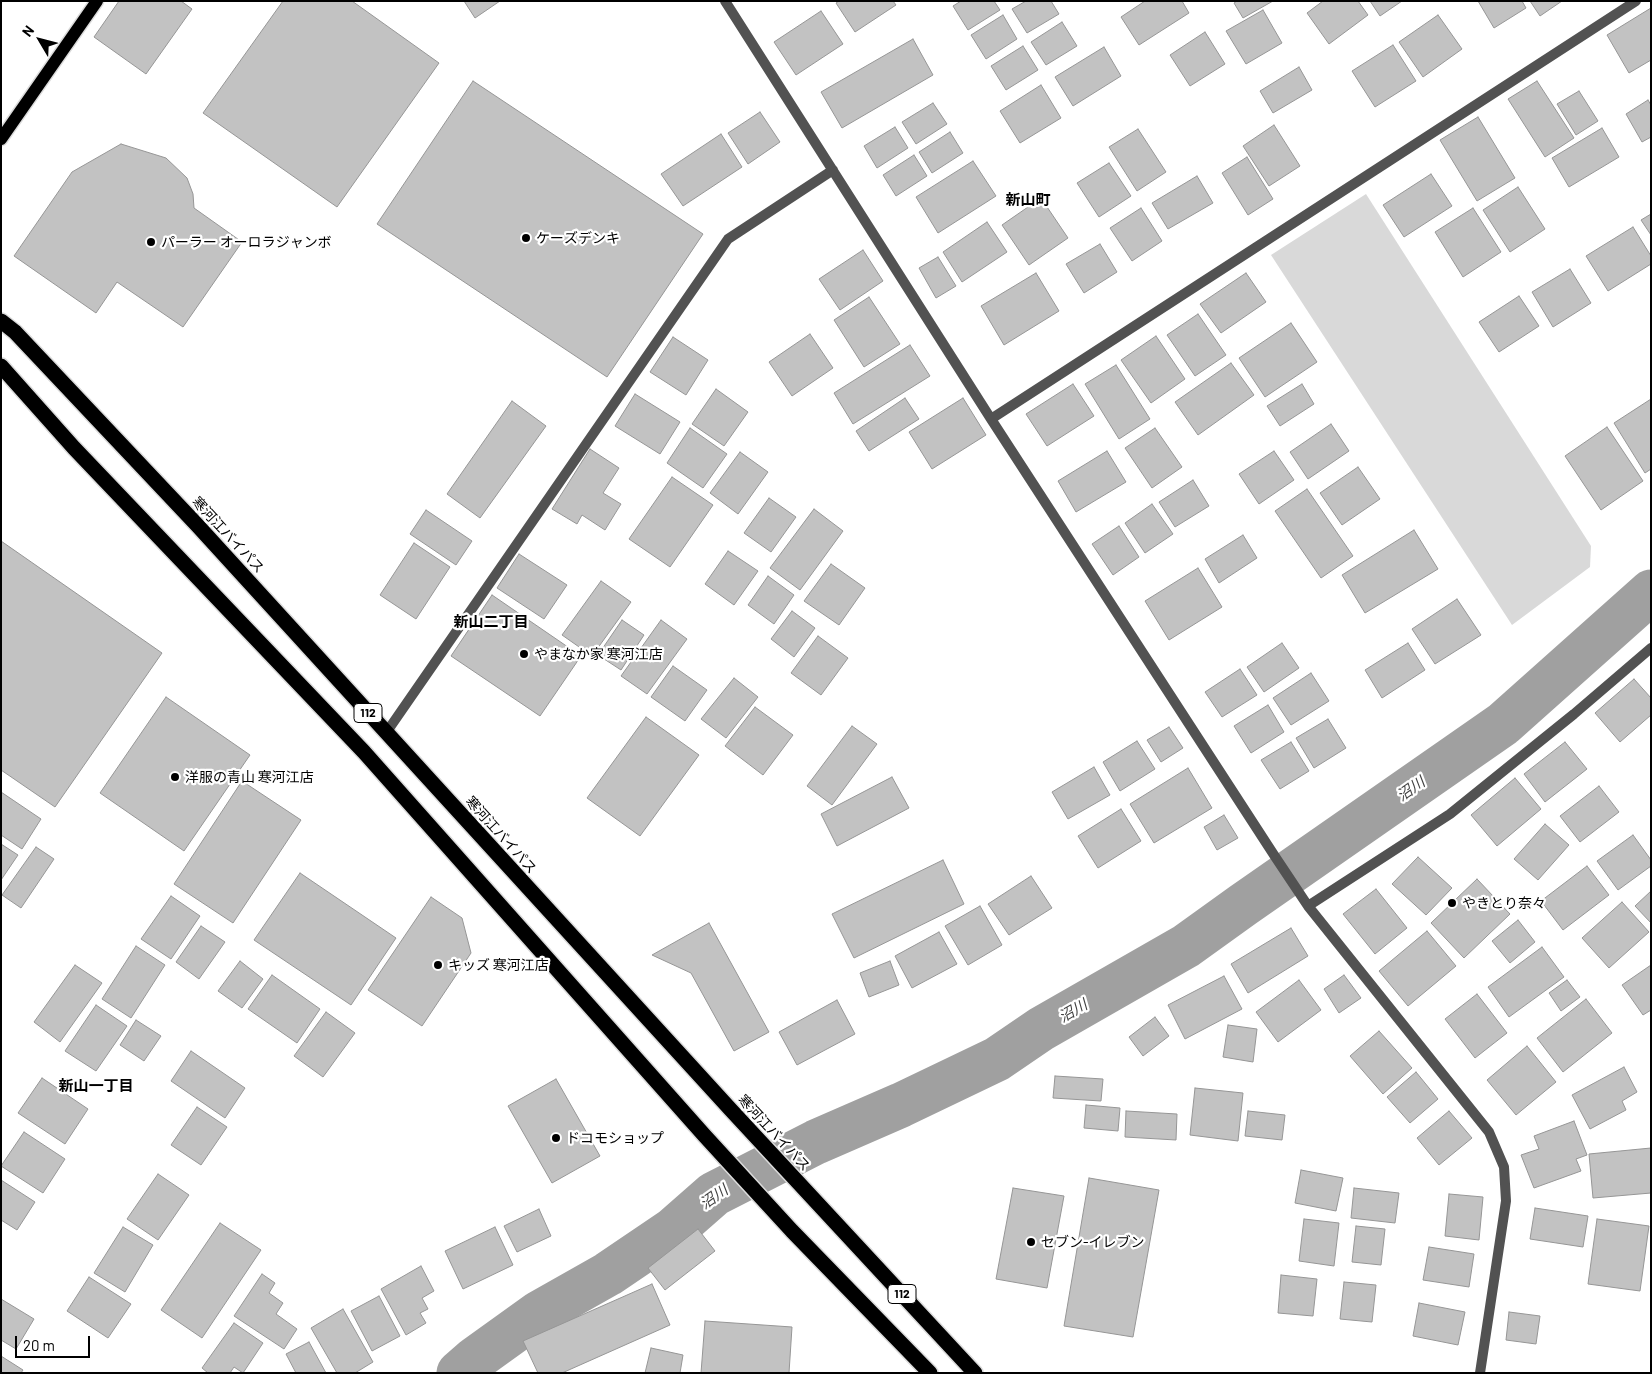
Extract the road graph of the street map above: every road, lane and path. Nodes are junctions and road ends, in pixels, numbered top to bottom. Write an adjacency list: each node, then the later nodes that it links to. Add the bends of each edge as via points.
1 (97, 1): 4 (main road)
2 (725, 1): 5 (street)
3 (1636, 1): 8 (street)
4 (1, 139)
5 (833, 170): 8 (street); 10 (street, via 728,239)
6 (1, 321): 10 (highway, 寒河江バイパス / 112, via 198,526)
7 (1, 366): 12 (highway, 112, via 74,448 364,752 792,1231)
8 (991, 419): 11 (street)
9 (1651, 648): 11 (street, via 1450,814)
10 (386, 733): 13 (highway, 寒河江バイパス / 112)
11 (1308, 906): 14 (street, via 1489,1132 1504,1167 1506,1201)
12 (930, 1373)
13 (975, 1373)
14 (1480, 1373)

